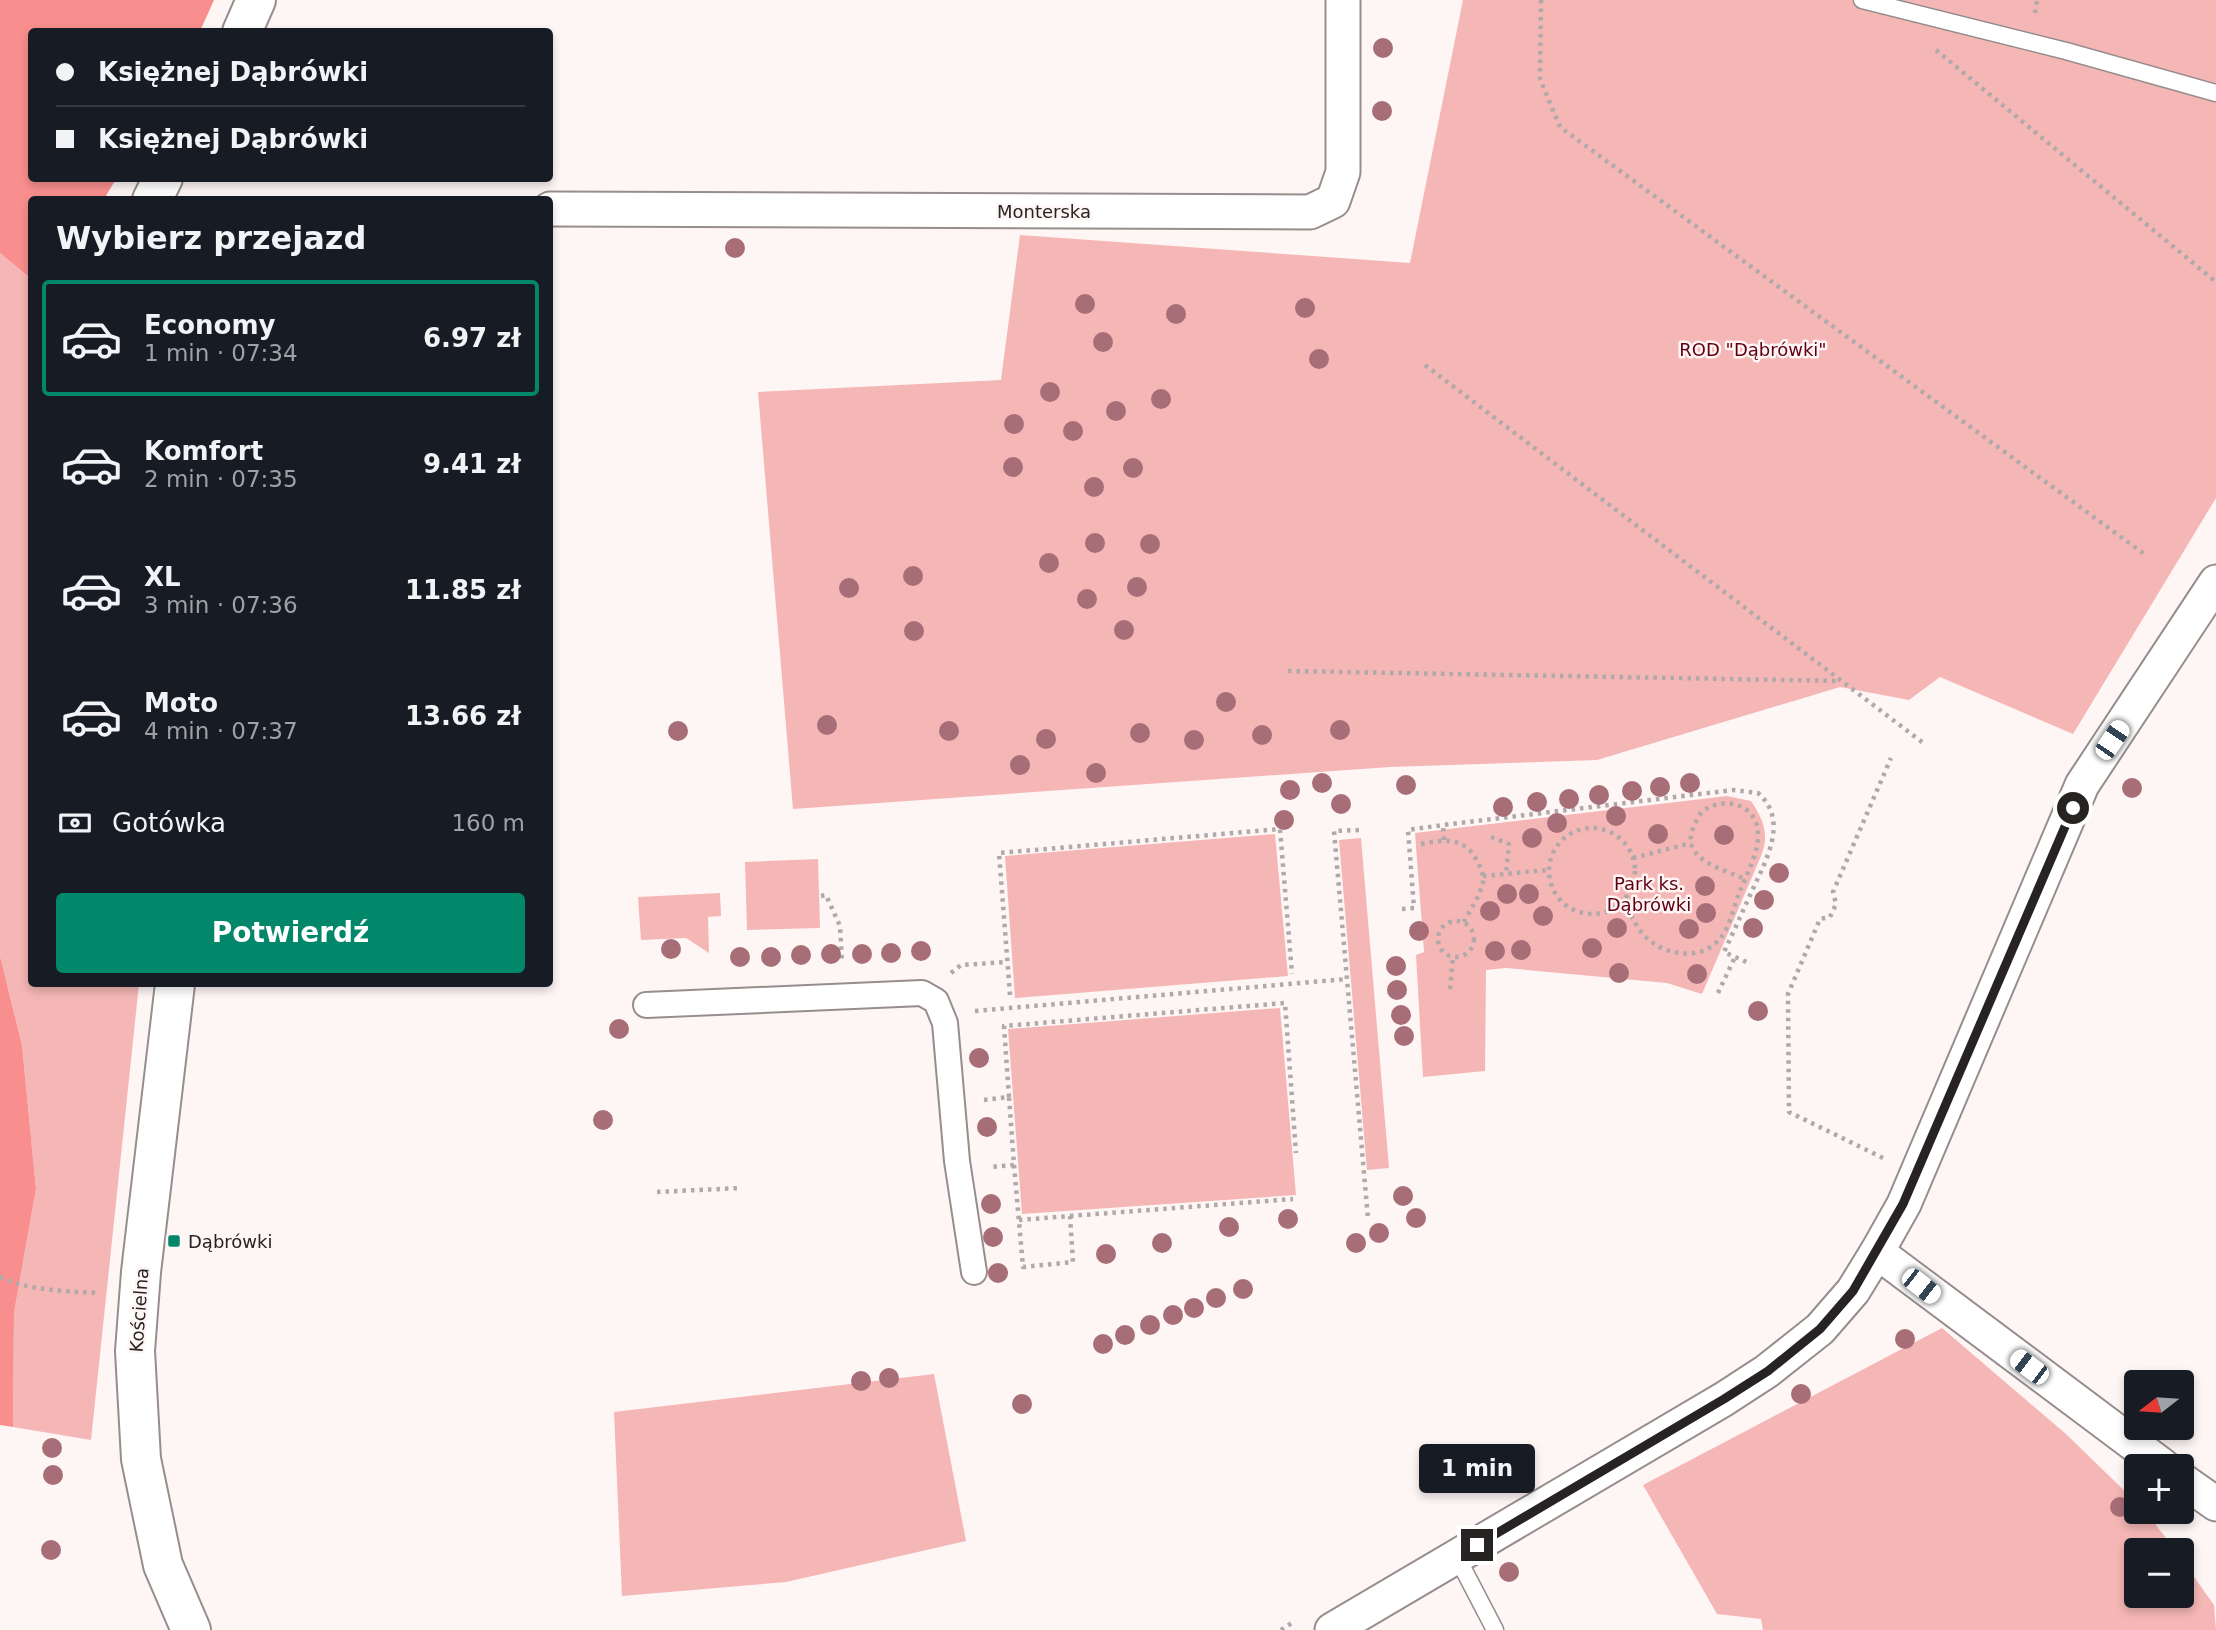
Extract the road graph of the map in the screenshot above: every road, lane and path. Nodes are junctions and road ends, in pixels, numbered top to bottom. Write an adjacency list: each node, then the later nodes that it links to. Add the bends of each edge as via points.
1 (256, 0): 5 (street)
2 (1343, 0): 8 (street, Monterska, via 1343,172 1333,201 1310,212)
3 (1541, 0): 11 (path, via 1540,79 1560,127)
4 (1862, 0): 7 (lane)
5 (244, 28)
6 (1933, 48): 9 (path)
7 (2216, 93)
8 (553, 209)
9 (2216, 282)
10 (1425, 365): 14 (path)
11 (2147, 556)
12 (2216, 582): 60 (street, via 2082,785 1903,1204)
13 (1288, 671): 14 (path)
14 (1841, 681): 15 (path)
15 (1926, 746)
16 (1891, 758): 51 (path, via 1833,892 1836,904 1830,917 1820,919 1788,994 1789,1112)
17 (1443, 825): 20 (path); 30 (path, via 1409,830 1414,908); 33 (path, via 1733,790 1758,793 1773,824 1771,849)
18 (1359, 830): 39 (path, via 1334,831)
19 (1491, 837): 25 (path, via 1509,844)
20 (1444, 840): 22 (path); 26 (path, via 1462,843 1473,853)
21 (1691, 843): 23 (path); 27 (path, via 1703,861); 27 (path, via 1692,830 1703,810 1726,803 1747,808 1758,836)
22 (1421, 844)
23 (1633, 858): 24 (path, via 1618,837 1593,828 1568,835 1551,856); 29 (path, via 1633,885)
24 (1549, 870): 25 (path); 29 (path, via 1556,895 1577,912 1604,912)
25 (1506, 874): 26 (path)
26 (1483, 876): 31 (path)
27 (1745, 878): 32 (path, via 1723,935)
28 (821, 896): 45 (path, via 826,895 840,926)
29 (1622, 901): 32 (path, via 1654,944 1684,954)
30 (1402, 909)
31 (1464, 922): 34 (path, via 1474,936 1473,944 1462,957); 34 (path, via 1440,929 1440,946)
32 (1713, 946): 33 (path)
33 (1724, 953): 35 (path)
34 (1453, 957): 41 (path)
35 (1735, 957): 37 (path); 43 (path)
36 (1007, 962): 38 (path, via 999,853 1280,830); 42 (path, via 961,965); 44 (path)
37 (1751, 964)
38 (1292, 974)
39 (1347, 979): 47 (path, via 1010,1007 968,1012); 58 (path)
40 (175, 987): 69 (street, Kościelna, via 135,1351 141,1459 163,1565)
41 (1450, 989)
42 (922, 993): 45 (street); 47 (street, via 936,1001)
43 (1718, 993)
44 (1010, 995)
45 (845, 998): 46 (street)
46 (646, 1005)
47 (946, 1023): 49 (street)
48 (1009, 1097): 49 (path); 50 (path, via 1003,1026 1285,1003); 52 (path)
49 (952, 1102): 53 (street)
50 (1296, 1153)
51 (1894, 1163)
52 (1014, 1165): 53 (path); 59 (path)
53 (958, 1170): 61 (street)
54 (740, 1188): 55 (path)
55 (657, 1192)
56 (1293, 1199): 57 (path)
57 (1070, 1216): 59 (path); 59 (path, via 1073,1262 1023,1267)
58 (1368, 1219)
59 (1019, 1220)
60 (1877, 1252): 64 (street); 67 (street, via 1853,1291 1820,1329 1768,1371)
61 (974, 1272)
62 (0, 1278): 63 (path, via 44,1290)
63 (113, 1294)
64 (2147, 1454)
65 (2194, 1488): 66 (street)
66 (2216, 1504)
67 (1457, 1557): 68 (street); 71 (lane)
68 (1318, 1623): 70 (path)
69 (191, 1630)
70 (1281, 1630)
71 (1495, 1630)

